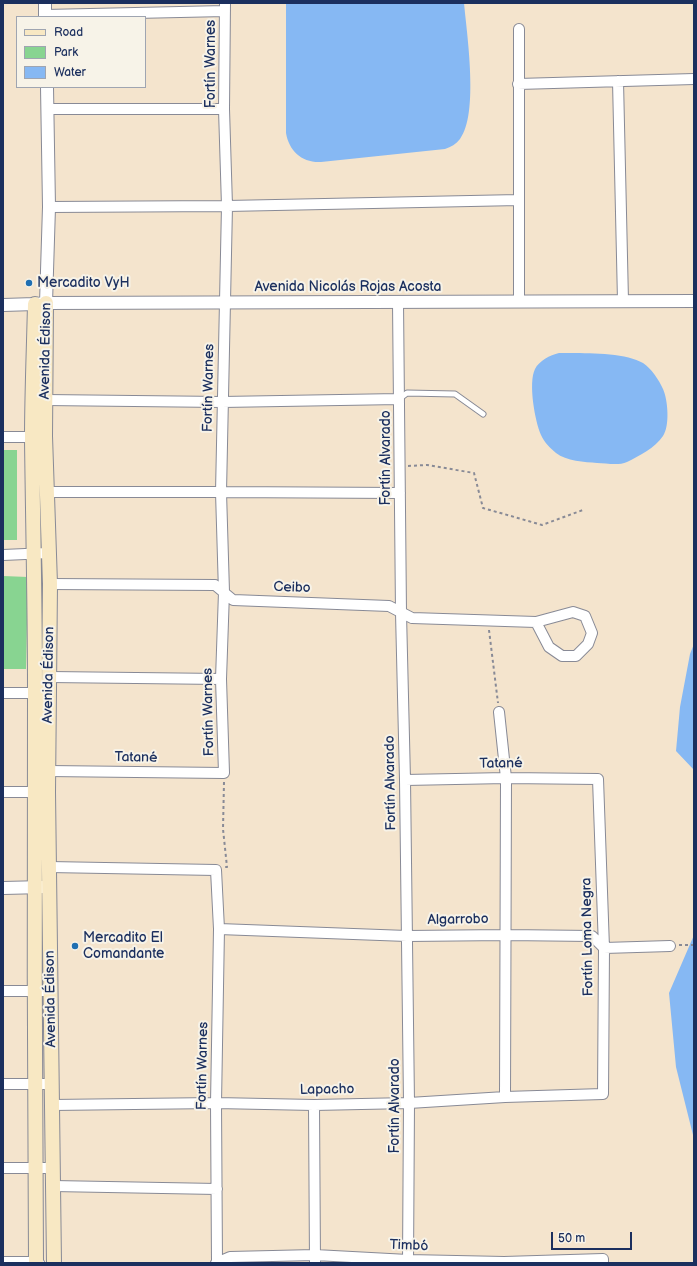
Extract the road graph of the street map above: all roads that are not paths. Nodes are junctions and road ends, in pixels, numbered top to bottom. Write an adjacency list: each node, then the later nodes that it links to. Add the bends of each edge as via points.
1 (225, 7): 2 (street); 9 (street, Fortín Warnes)
2 (45, 12)
3 (519, 29): 6 (street)
4 (694, 79): 5 (street)
5 (618, 82): 6 (street); 14 (street)
6 (518, 84): 10 (street)
7 (47, 88): 8 (street, Avenida Édison)
8 (48, 109): 9 (street); 12 (street, Avenida Édison)
9 (224, 109): 11 (street, Fortín Warnes)
10 (519, 200): 11 (street); 13 (street)
11 (227, 206): 12 (street); 16 (street, Fortín Warnes)
12 (49, 207): 19 (street, Avenida Édison)
13 (519, 301): 14 (street, Avenida Nicolás Rojas Acosta); 17 (street, Avenida Nicolás Rojas Acosta)
14 (623, 301): 15 (street, Avenida Nicolás Rojas Acosta)
15 (694, 301)
16 (225, 302): 17 (street, Avenida Nicolás Rojas Acosta); 19 (street, Avenida Nicolás Rojas Acosta); 22 (street, Fortín Warnes)
17 (398, 302): 20 (street, Fortín Alvarado)
18 (3, 304): 19 (street, Avenida Nicolás Rojas Acosta)
19 (41, 304): 21 (main road, Avenida Édison); 25 (main road, Avenida Édison)
20 (399, 399): 22 (street); 23 (lane, via 407,393 455,394); 28 (street, Fortín Alvarado)
21 (45, 400): 22 (street); 25 (main road, Avenida Édison)
22 (222, 402): 27 (street, Fortín Warnes)
23 (483, 414)
24 (3, 437): 25 (street)
25 (38, 437): 26 (main road, Avenida Édison); 29 (main road, Avenida Édison)
26 (46, 492): 27 (street); 29 (main road, Avenida Édison)
27 (221, 492): 28 (street); 32 (street, Fortín Warnes)
28 (400, 493): 33 (street, Fortín Alvarado)
29 (41, 554): 30 (street); 31 (main road, Avenida Édison); 37 (main road, Avenida Édison)
30 (3, 555)
31 (50, 584): 32 (street, Ceibo, via 215,585); 35 (main road, Avenida Édison)
32 (224, 592): 33 (street, Ceibo, via 233,600 389,606); 36 (street, Fortín Warnes)
33 (401, 613): 34 (street, Ceibo, via 412,618); 45 (street, Fortín Alvarado)
34 (536, 622): 34 (street, Ceibo, via 573,612 585,616 592,633 588,644 576,656 562,656 549,647)
35 (50, 677): 36 (street); 39 (main road, Avenida Édison)
36 (222, 679): 42 (street, Fortín Warnes)
37 (35, 692): 38 (street); 39 (street); 47 (main road, Avenida Édison)
38 (3, 693)
39 (49, 693): 41 (main road, Avenida Édison)
40 (499, 712): 43 (street)
41 (48, 771): 42 (street, Tatané); 47 (main road, Avenida Édison)
42 (224, 773)
43 (506, 778): 44 (street, Tatané); 45 (street, Tatané); 52 (street)
44 (598, 779): 55 (street, Fortín Loma Negra)
45 (405, 780): 53 (street, Fortín Alvarado)
46 (3, 792): 47 (street)
47 (41, 792): 48 (main road, Avenida Édison); 49 (main road, Avenida Édison)
48 (49, 867): 49 (main road, Avenida Édison); 51 (street, Fortín Warnes, via 216,870)
49 (42, 887): 50 (street); 57 (main road, Avenida Édison); 58 (main road, Avenida Édison)
50 (3, 888)
51 (219, 929): 53 (street, Algarrobo); 64 (street, Fortín Warnes)
52 (506, 935): 53 (street, Algarrobo); 55 (street, Algarrobo, via 592,936); 63 (street)
53 (407, 936): 65 (street, Fortín Alvarado)
54 (670, 946): 55 (street)
55 (604, 948): 62 (street, Fortín Loma Negra)
56 (3, 990): 57 (street)
57 (34, 990): 58 (street); 60 (main road, Avenida Édison)
58 (51, 991): 61 (main road, Avenida Édison)
59 (3, 1084): 60 (street)
60 (35, 1084): 61 (street); 69 (main road, Avenida Édison)
61 (52, 1084): 66 (main road, Avenida Édison)
62 (603, 1094): 63 (street, Lapacho)
63 (505, 1097): 65 (street, Lapacho)
64 (216, 1103): 66 (street, Lapacho); 67 (street, Lapacho); 72 (street, Fortín Warnes)
65 (410, 1103): 67 (street, Lapacho); 76 (street, Fortín Alvarado)
66 (52, 1105): 70 (main road, Avenida Édison)
67 (314, 1105): 73 (street)
68 (3, 1168): 69 (street)
69 (36, 1168): 70 (street); 77 (main road, Avenida Édison)
70 (52, 1168): 71 (main road, Avenida Édison)
71 (53, 1186): 72 (street); 78 (main road, Avenida Édison)
72 (217, 1189): 79 (street, Fortín Warnes)
73 (315, 1259): 76 (street, Timbó); 79 (street, Timbó, via 230,1257)
74 (603, 1261): 80 (street, Timbó)
75 (3, 1262): 77 (street)
76 (408, 1262): 80 (street, Timbó)
77 (37, 1263)
78 (54, 1263)
79 (216, 1263)
80 (504, 1263)

